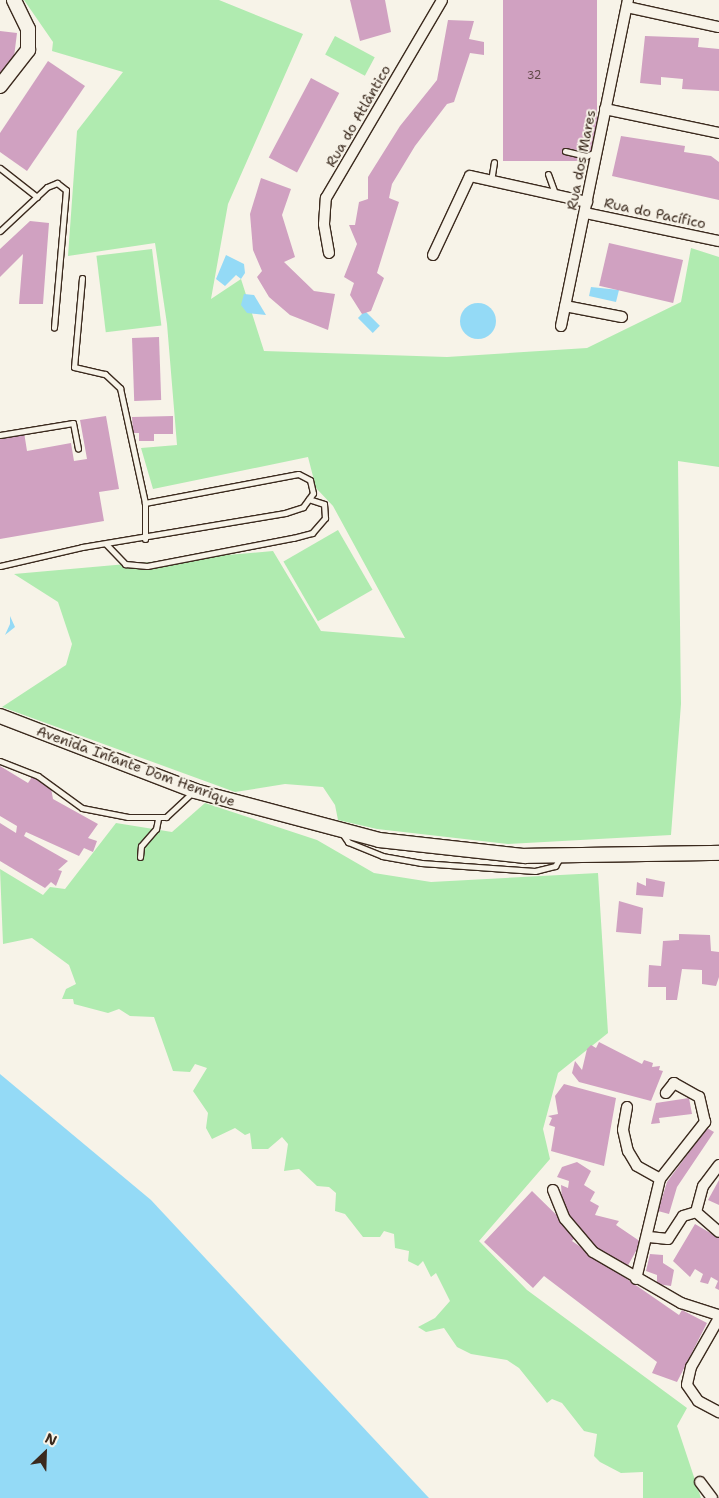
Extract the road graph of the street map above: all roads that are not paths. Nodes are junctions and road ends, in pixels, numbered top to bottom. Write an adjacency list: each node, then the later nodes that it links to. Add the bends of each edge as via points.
1 (14, 0): 5 (street, via 28,29 28,50)
2 (442, 0): 19 (street, Rua do Atlântico, via 326,198 324,224)
3 (628, 4): 4 (street); 6 (street, Rua dos Mares)
4 (719, 27)
5 (0, 86)
6 (605, 109): 7 (street); 9 (street, Rua dos Mares)
7 (719, 133)
8 (565, 151): 9 (lane, via 586,156)
9 (596, 152): 16 (street, Rua dos Mares)
10 (494, 162): 13 (lane)
11 (0, 168): 15 (lane)
12 (548, 174): 14 (lane, via 550,190)
13 (491, 181): 14 (street, Rua do Pacífico); 20 (street, Rua do Pacífico, via 470,176)
14 (558, 196): 16 (street, Rua do Pacífico)
15 (37, 197): 17 (lane); 25 (lane, via 57,183 66,190)
16 (586, 207): 18 (street, Rua do Pacífico); 22 (street, Rua dos Mares)
17 (0, 231)
18 (719, 241)
19 (329, 253)
20 (433, 255)
21 (82, 278): 29 (lane, via 74,367 105,374 120,388)
22 (565, 306): 23 (street); 24 (street, Rua dos Mares)
23 (622, 317)
24 (561, 326)
25 (54, 327)
26 (0, 435): 27 (lane, via 73,423)
27 (78, 448)
28 (309, 499): 29 (lane, via 313,493 310,480 298,474); 30 (lane, via 304,507 285,513); 31 (lane, via 324,504 325,518 312,532 293,538 147,566 125,564)
29 (145, 503): 30 (lane)
30 (145, 539): 31 (lane)
31 (106, 544): 32 (lane)
32 (0, 566)
33 (0, 716): 35 (street, Avenida Infante Dom Henrique)
34 (0, 761): 36 (lane, via 38,776 82,808)
35 (195, 790): 36 (lane); 37 (street, Avenida Infante Dom Henrique, via 342,832 463,851 561,857)
36 (158, 819): 38 (lane, via 156,830 141,846)
37 (719, 853)
38 (140, 857)
39 (666, 1093): 42 (street, via 674,1083 699,1097 705,1122)
40 (627, 1107): 42 (street, via 623,1130 628,1151 637,1166)
41 (719, 1165): 44 (street, via 703,1186)
42 (660, 1179): 46 (street)
43 (553, 1190): 47 (street, via 565,1219 593,1252)
44 (696, 1212): 45 (street); 46 (street, via 683,1216 668,1239)
45 (719, 1232)
46 (649, 1238): 47 (street)
47 (636, 1279): 48 (street, via 680,1303)
48 (719, 1316): 49 (street, via 691,1367 687,1385 698,1401)
49 (719, 1412)
50 (700, 1482): 51 (street)
51 (712, 1498)

